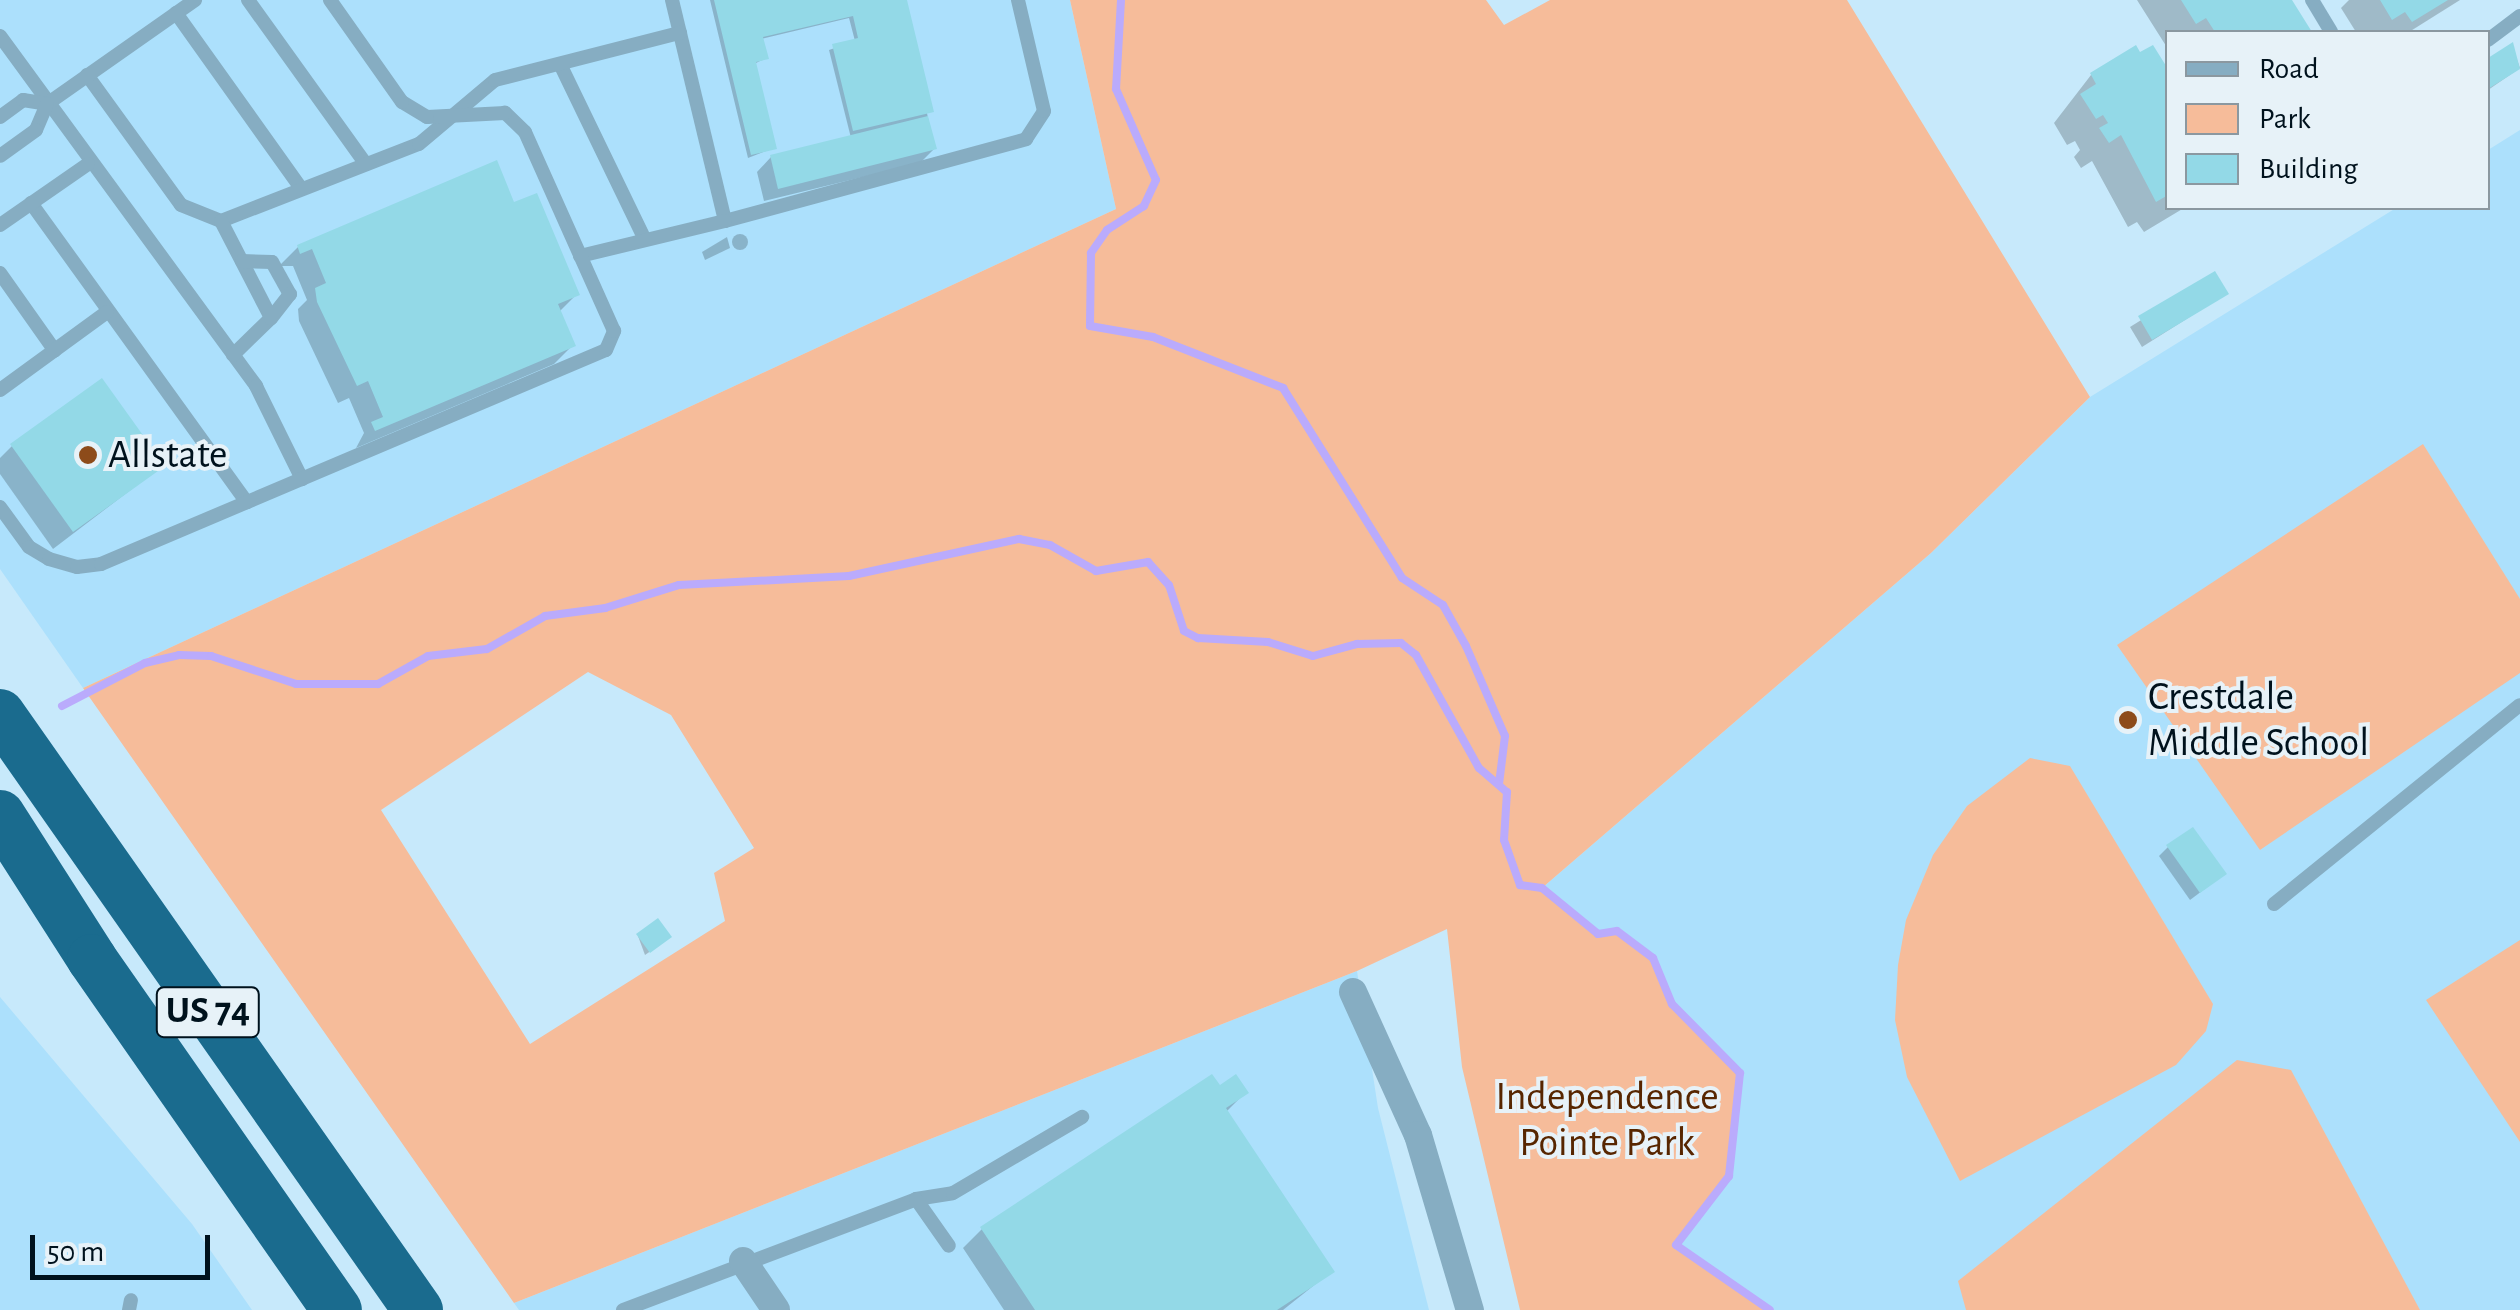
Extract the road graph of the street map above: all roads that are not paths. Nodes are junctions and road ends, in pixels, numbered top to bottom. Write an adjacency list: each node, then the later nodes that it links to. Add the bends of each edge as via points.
1 (195, 0): 7 (lane)
2 (248, 0): 20 (lane)
3 (330, 0): 16 (lane, via 402,102 427,117)
4 (672, 0): 10 (lane)
5 (1018, 0): 24 (lane, via 1044,111 1026,139)
6 (2312, 0): 9 (lane)
7 (176, 12): 14 (lane); 21 (lane)
8 (2520, 16): 12 (lane)
9 (2331, 30)
10 (680, 33): 13 (lane); 24 (lane)
11 (0, 36): 15 (lane)
12 (2490, 38)
13 (560, 64): 16 (lane, via 495,80); 26 (lane)
14 (87, 75): 15 (lane); 23 (lane, via 181,205)
15 (46, 104): 17 (lane, via 23,100); 18 (lane, via 36,130); 19 (lane)
16 (454, 116): 20 (lane, via 419,144); 27 (lane, via 505,113 524,132)
17 (0, 117)
18 (0, 156)
19 (88, 164): 22 (lane); 33 (lane)
20 (366, 164): 21 (lane)
21 (300, 188): 23 (lane)
22 (31, 203): 25 (lane); 30 (lane)
23 (221, 220): 28 (lane)
24 (725, 221): 26 (lane)
25 (0, 225)
26 (644, 240): 27 (lane)
27 (580, 256): 35 (lane, via 614,331 606,350)
28 (242, 261): 31 (lane); 31 (lane, via 272,262 290,294)
29 (0, 273): 32 (lane)
30 (107, 312): 32 (lane); 36 (lane)
31 (271, 318): 33 (lane)
32 (55, 351): 34 (lane)
33 (233, 355): 35 (lane, via 256,386)
34 (0, 390)
35 (302, 479): 36 (lane)
36 (246, 502): 37 (lane, via 101,564 78,567 29,547)
37 (0, 507)
38 (2520, 705): 42 (lane)
39 (0, 714): 50 (highway, US 74)
40 (0, 815): 43 (highway, US 74)
41 (0, 840): 43 (highway)
42 (2274, 904)
43 (92, 960): 49 (highway, US 74)
44 (1353, 992): 53 (street, via 1418,1135)
45 (1082, 1117): 46 (lane, via 953,1193)
46 (916, 1199): 47 (lane); 48 (lane)
47 (948, 1246)
48 (743, 1261): 51 (lane); 52 (street)
49 (336, 1310)
50 (418, 1310)
51 (623, 1310)
52 (776, 1310)
53 (1470, 1310)

